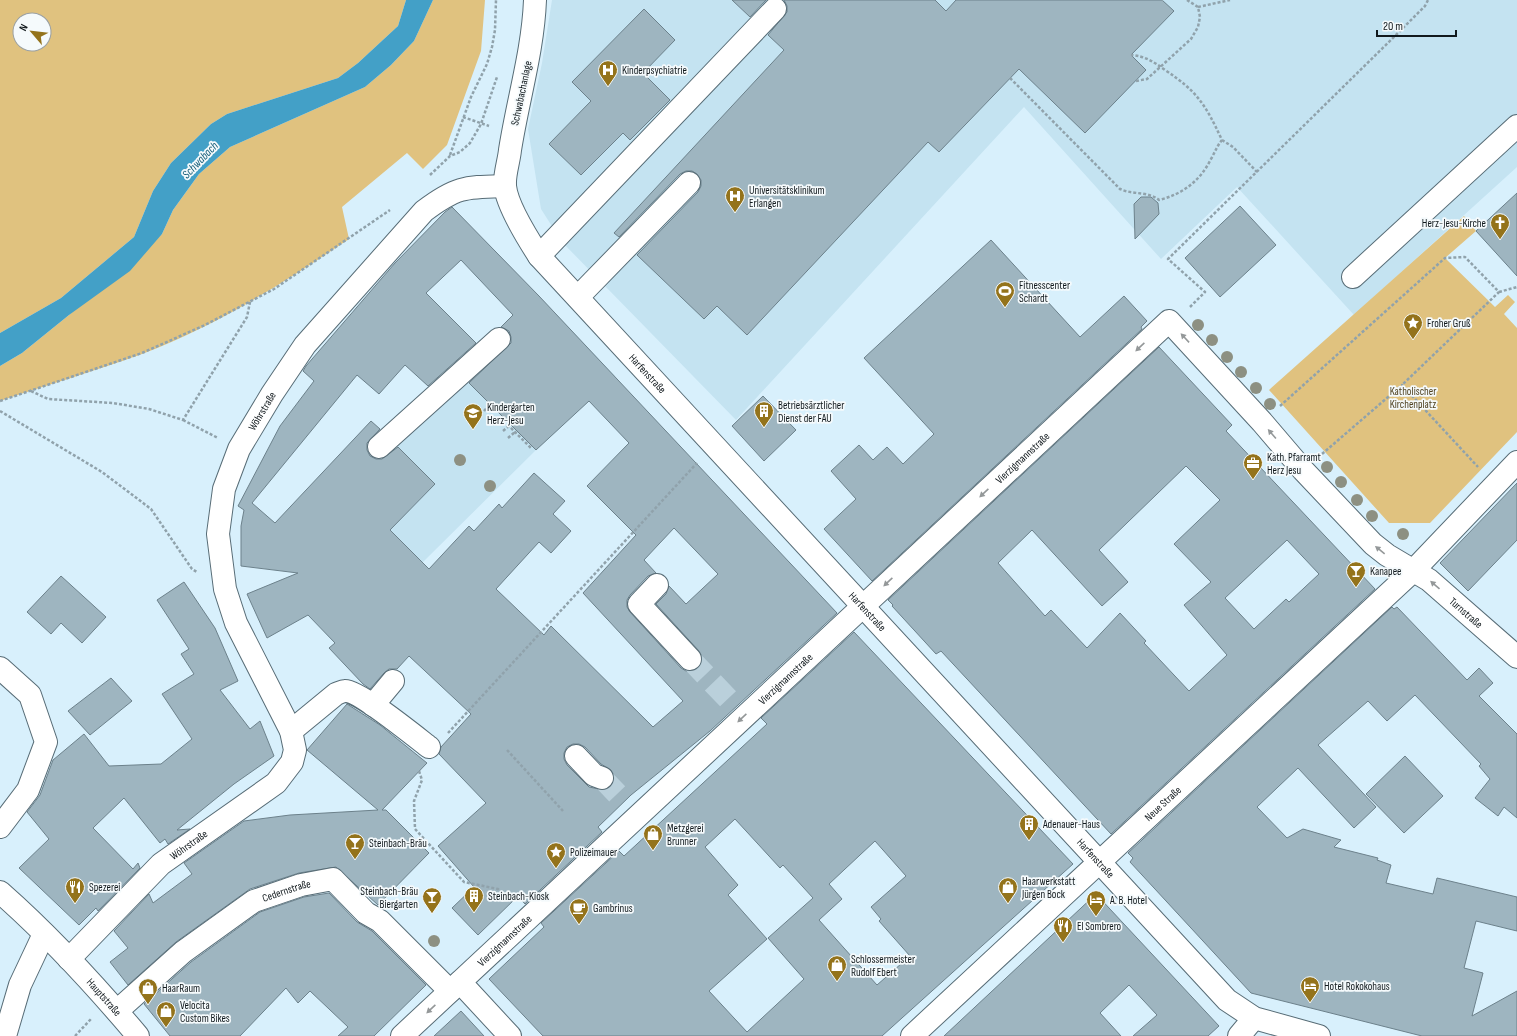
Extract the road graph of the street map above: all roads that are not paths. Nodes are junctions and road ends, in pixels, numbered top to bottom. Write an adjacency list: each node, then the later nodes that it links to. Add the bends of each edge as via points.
1 (536, 0): 5 (street, Schwabachanlage, via 529,57 513,131)
2 (775, 9): 6 (street)
3 (1517, 126): 7 (street)
4 (689, 183): 8 (street)
5 (505, 186): 6 (street, Harfenstraße, via 524,235); 20 (street, Wöhrstraße, via 467,187 444,196 424,210 305,345 239,450 224,488 218,534 225,589 236,623)
6 (539, 256): 8 (street, Harfenstraße)
7 (1353, 277)
8 (578, 298): 14 (street, Harfenstraße)
9 (499, 339): 10 (street)
10 (380, 448)
11 (1517, 462): 12 (street)
12 (1413, 570): 14 (street, Vierzigmannstraße, one-way to 14, via 1387,556 1373,544 1169,321); 15 (street, Turnstraße, one-way to 12, via 1429,580); 25 (street, Neue Straße)
13 (657, 585): 16 (street, via 639,604)
14 (863, 606): 25 (street, Harfenstraße); 29 (street, Vierzigmannstraße, one-way to 29)
15 (1517, 657)
16 (690, 659)
17 (0, 668): 24 (street, via 30,695 46,742 28,790)
18 (393, 681): 19 (street)
19 (373, 705): 20 (street, via 352,692 345,691 336,694); 21 (street)
20 (291, 731): 28 (street, Wöhrstraße, via 295,750 292,762 276,782 161,864)
21 (429, 748)
22 (576, 756): 23 (street, via 594,775)
23 (602, 778)
24 (0, 827)
25 (1099, 863): 31 (street, Harfenstraße, via 1227,1000); 36 (street, Neue Straße)
26 (0, 892): 27 (street, Hauptstraße)
27 (44, 934): 28 (street, Hauptstraße); 32 (street, via 20,985)
28 (69, 959): 30 (street, Hauptstraße)
29 (455, 986): 30 (street, Cedernstraße, via 380,921 366,913 333,879 301,885 254,901 183,952); 34 (street, Vierzigmannstraße, one-way to 34); 35 (street, Cedernstraße)
30 (117, 1011): 33 (street, Hauptstraße)
31 (1254, 1018): 37 (street); 38 (street, Harfenstraße)
32 (5, 1036)
33 (138, 1036)
34 (402, 1036)
35 (510, 1036)
36 (912, 1036)
37 (1239, 1036)
38 (1319, 1036)

